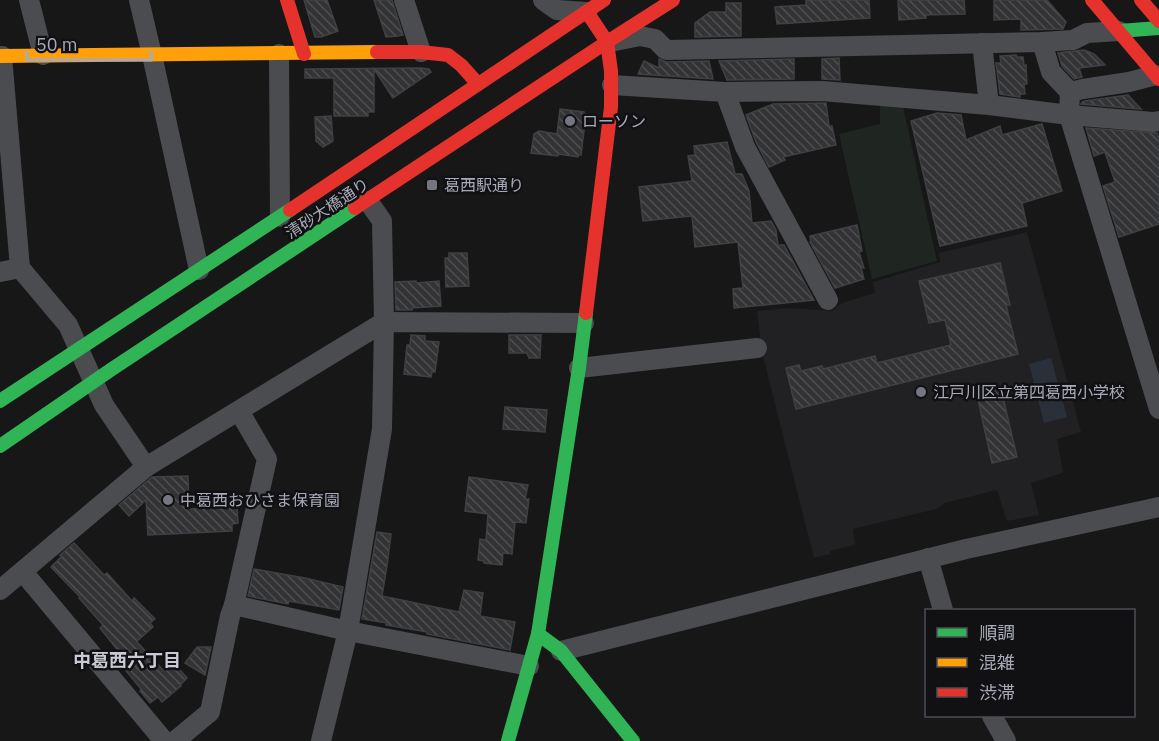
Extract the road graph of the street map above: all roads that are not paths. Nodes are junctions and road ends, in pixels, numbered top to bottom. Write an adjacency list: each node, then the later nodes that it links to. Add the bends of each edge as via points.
1 (29, 0): 20 (street)
2 (139, 0): 22 (street)
3 (287, 0): 19 (main road)
4 (404, 0): 17 (street)
5 (543, 0): 10 (street, via 557,10)
6 (604, 0): 10 (main road, 清砂大橋通り)
7 (673, 0): 14 (main road, 清砂大橋通り)
8 (1092, 0): 13 (main road)
9 (1141, 0): 11 (main road)
10 (587, 12): 14 (main road); 24 (main road, 清砂大橋通り)
11 (1159, 21)
12 (1159, 28): 13 (main road)
13 (1119, 32): 15 (street, via 1088,33 1073,40); 23 (main road)
14 (607, 42): 16 (street, via 640,36 655,39 666,50); 25 (main road); 31 (main road, 清砂大橋通り)
15 (1042, 42): 16 (street); 27 (street, via 1051,72)
16 (982, 43): 28 (street)
17 (421, 52): 19 (main road); 24 (main road, via 448,55)
18 (279, 54): 19 (main road); 22 (main road); 32 (street)
19 (304, 54)
20 (43, 55): 21 (main road); 22 (main road)
21 (1, 56): 33 (street)
22 (152, 56): 34 (street)
23 (1158, 77): 27 (street)
24 (478, 84): 32 (main road, 清砂大橋通り)
25 (612, 85): 26 (street); 38 (main road)
26 (725, 92): 28 (street, via 822,91); 36 (street, via 746,147)
27 (1070, 92): 29 (street)
28 (989, 105): 29 (street)
29 (1069, 115): 30 (street); 44 (street)
30 (1159, 121)
31 (369, 201): 37 (street, via 382,221); 42 (main road, 清砂大橋通り)
32 (280, 217): 34 (main road, 清砂大橋通り)
33 (20, 268): 35 (street); 40 (street, via 68,325)
34 (199, 270): 40 (main road, 清砂大橋通り)
35 (0, 272)
36 (828, 300)
37 (384, 322): 38 (street); 45 (street); 54 (street, via 382,429)
38 (584, 323): 41 (main road)
39 (757, 348): 41 (street)
40 (79, 349): 42 (street); 43 (main road, 清砂大橋通り)
41 (579, 368): 55 (main road)
42 (94, 382): 46 (main road, 清砂大橋通り); 47 (street, via 104,405)
43 (0, 401)
44 (1159, 409)
45 (239, 411): 47 (street); 52 (street, via 267,459)
46 (0, 446)
47 (146, 467): 50 (street)
48 (1159, 507): 49 (street)
49 (928, 558): 53 (street); 56 (street)
50 (23, 572): 51 (street); 59 (street)
51 (0, 590)
52 (234, 605): 54 (street); 60 (street, via 210,712)
53 (943, 609)
54 (348, 631): 57 (street); 61 (street)
55 (538, 634): 56 (main road); 57 (main road)
56 (561, 651): 63 (main road)
57 (529, 666): 62 (main road)
58 (993, 717): 64 (street)
59 (164, 741)
60 (176, 741)
61 (321, 741)
62 (508, 741)
63 (633, 741)
64 (1006, 741)

